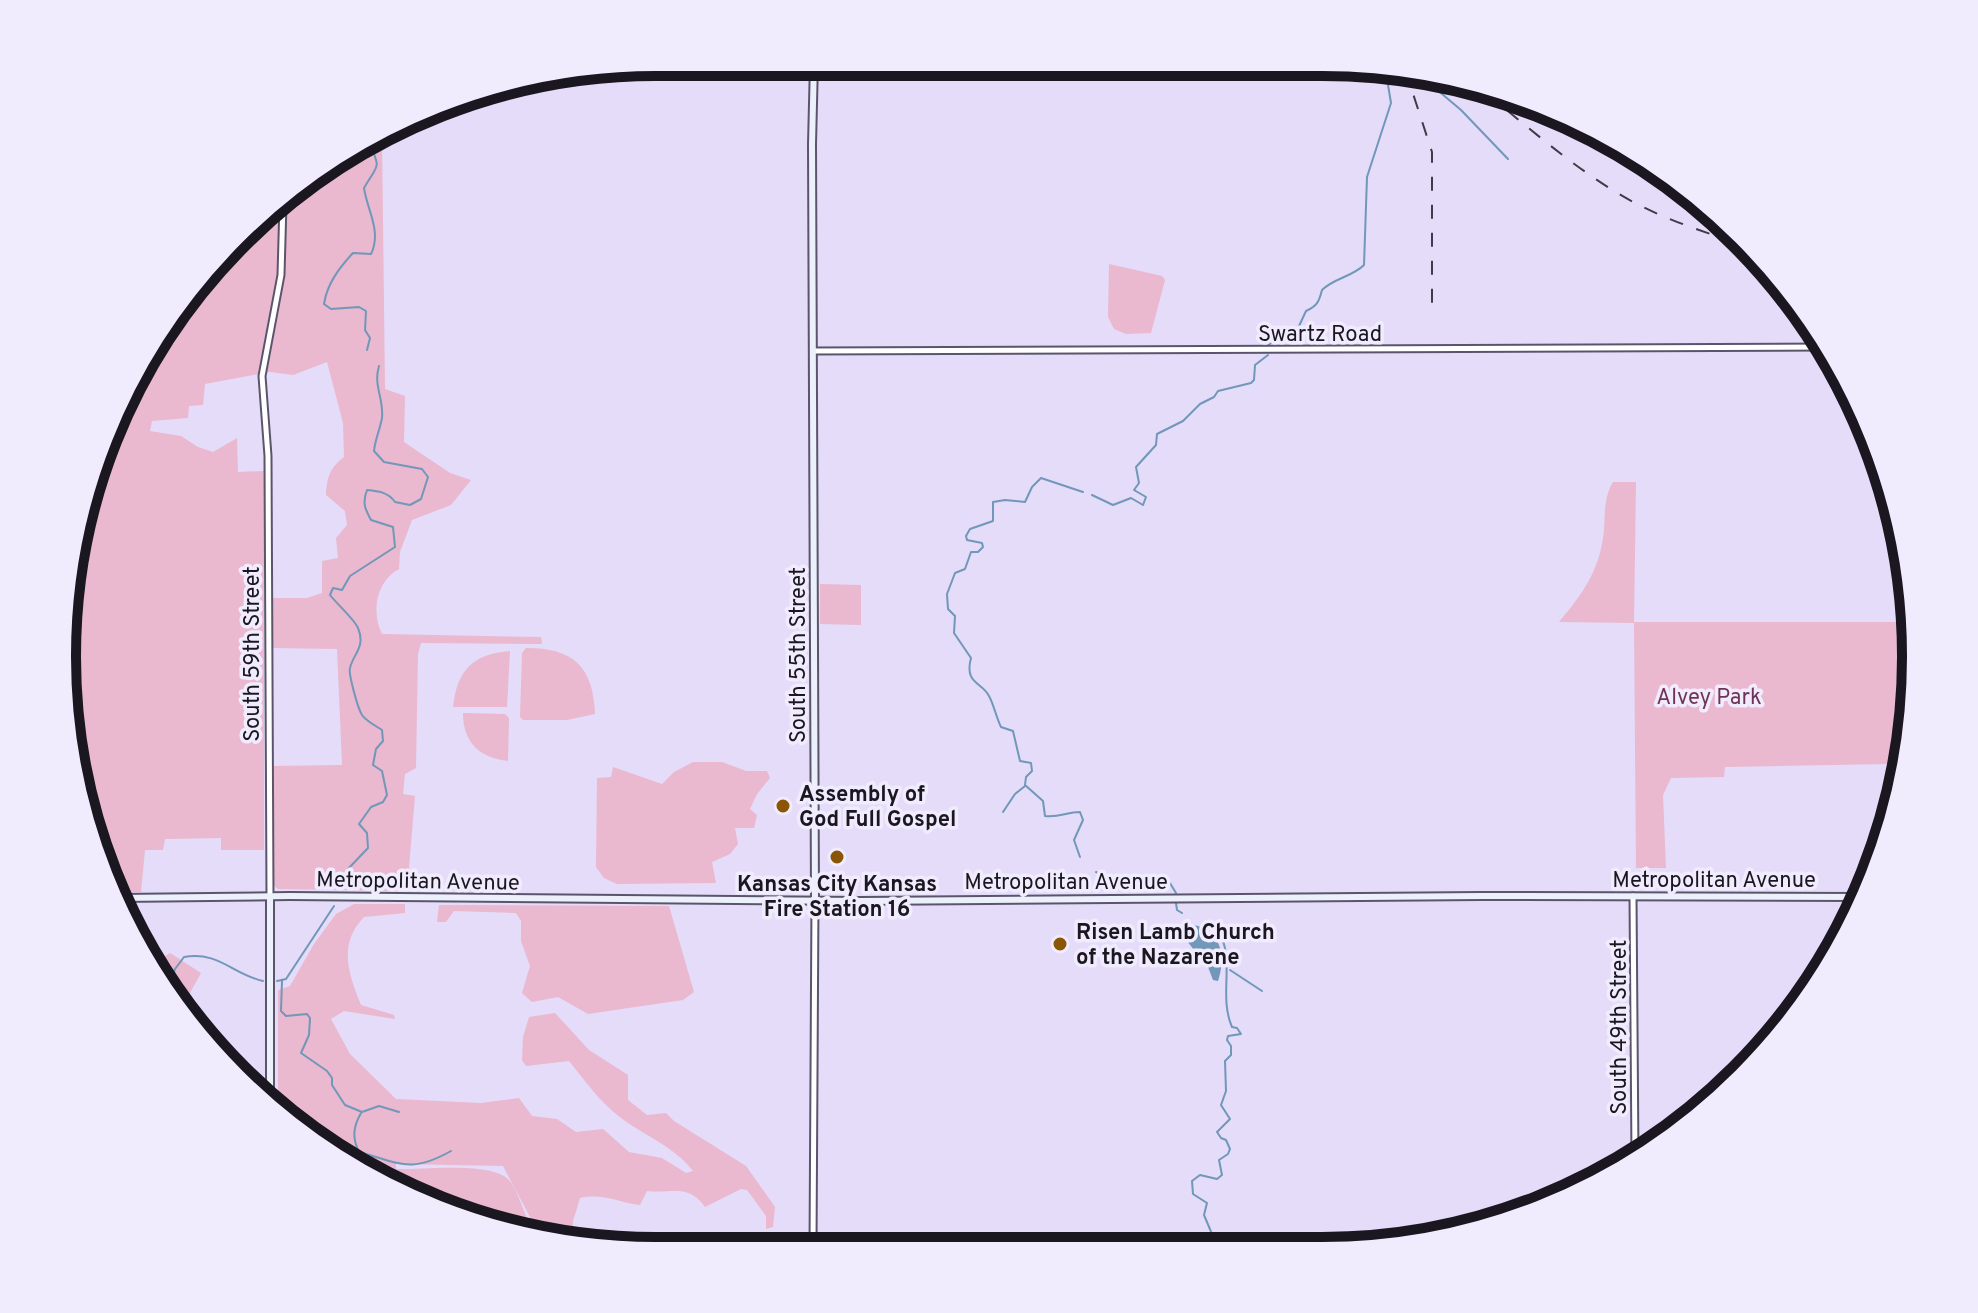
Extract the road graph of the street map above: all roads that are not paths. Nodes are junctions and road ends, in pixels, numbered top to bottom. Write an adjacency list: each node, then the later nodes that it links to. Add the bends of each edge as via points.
1 (814, 76): 4 (main road, South 55th Street)
2 (283, 213): 6 (street, South 59th Street, via 281,275 262,387 268,456)
3 (1812, 347): 4 (street, Swartz Road)
4 (813, 351): 9 (main road, South 55th Street)
5 (1633, 896): 7 (main road, Metropolitan Avenue); 9 (main road, Metropolitan Avenue); 11 (street, South 49th Street)
6 (270, 897): 8 (main road, Metropolitan Avenue); 9 (main road, Metropolitan Avenue); 10 (main road, South 59th Street)
7 (1850, 897)
8 (129, 898)
9 (815, 900): 12 (street, South 55th Street)
10 (270, 1089)
11 (1635, 1145)
12 (813, 1237)

